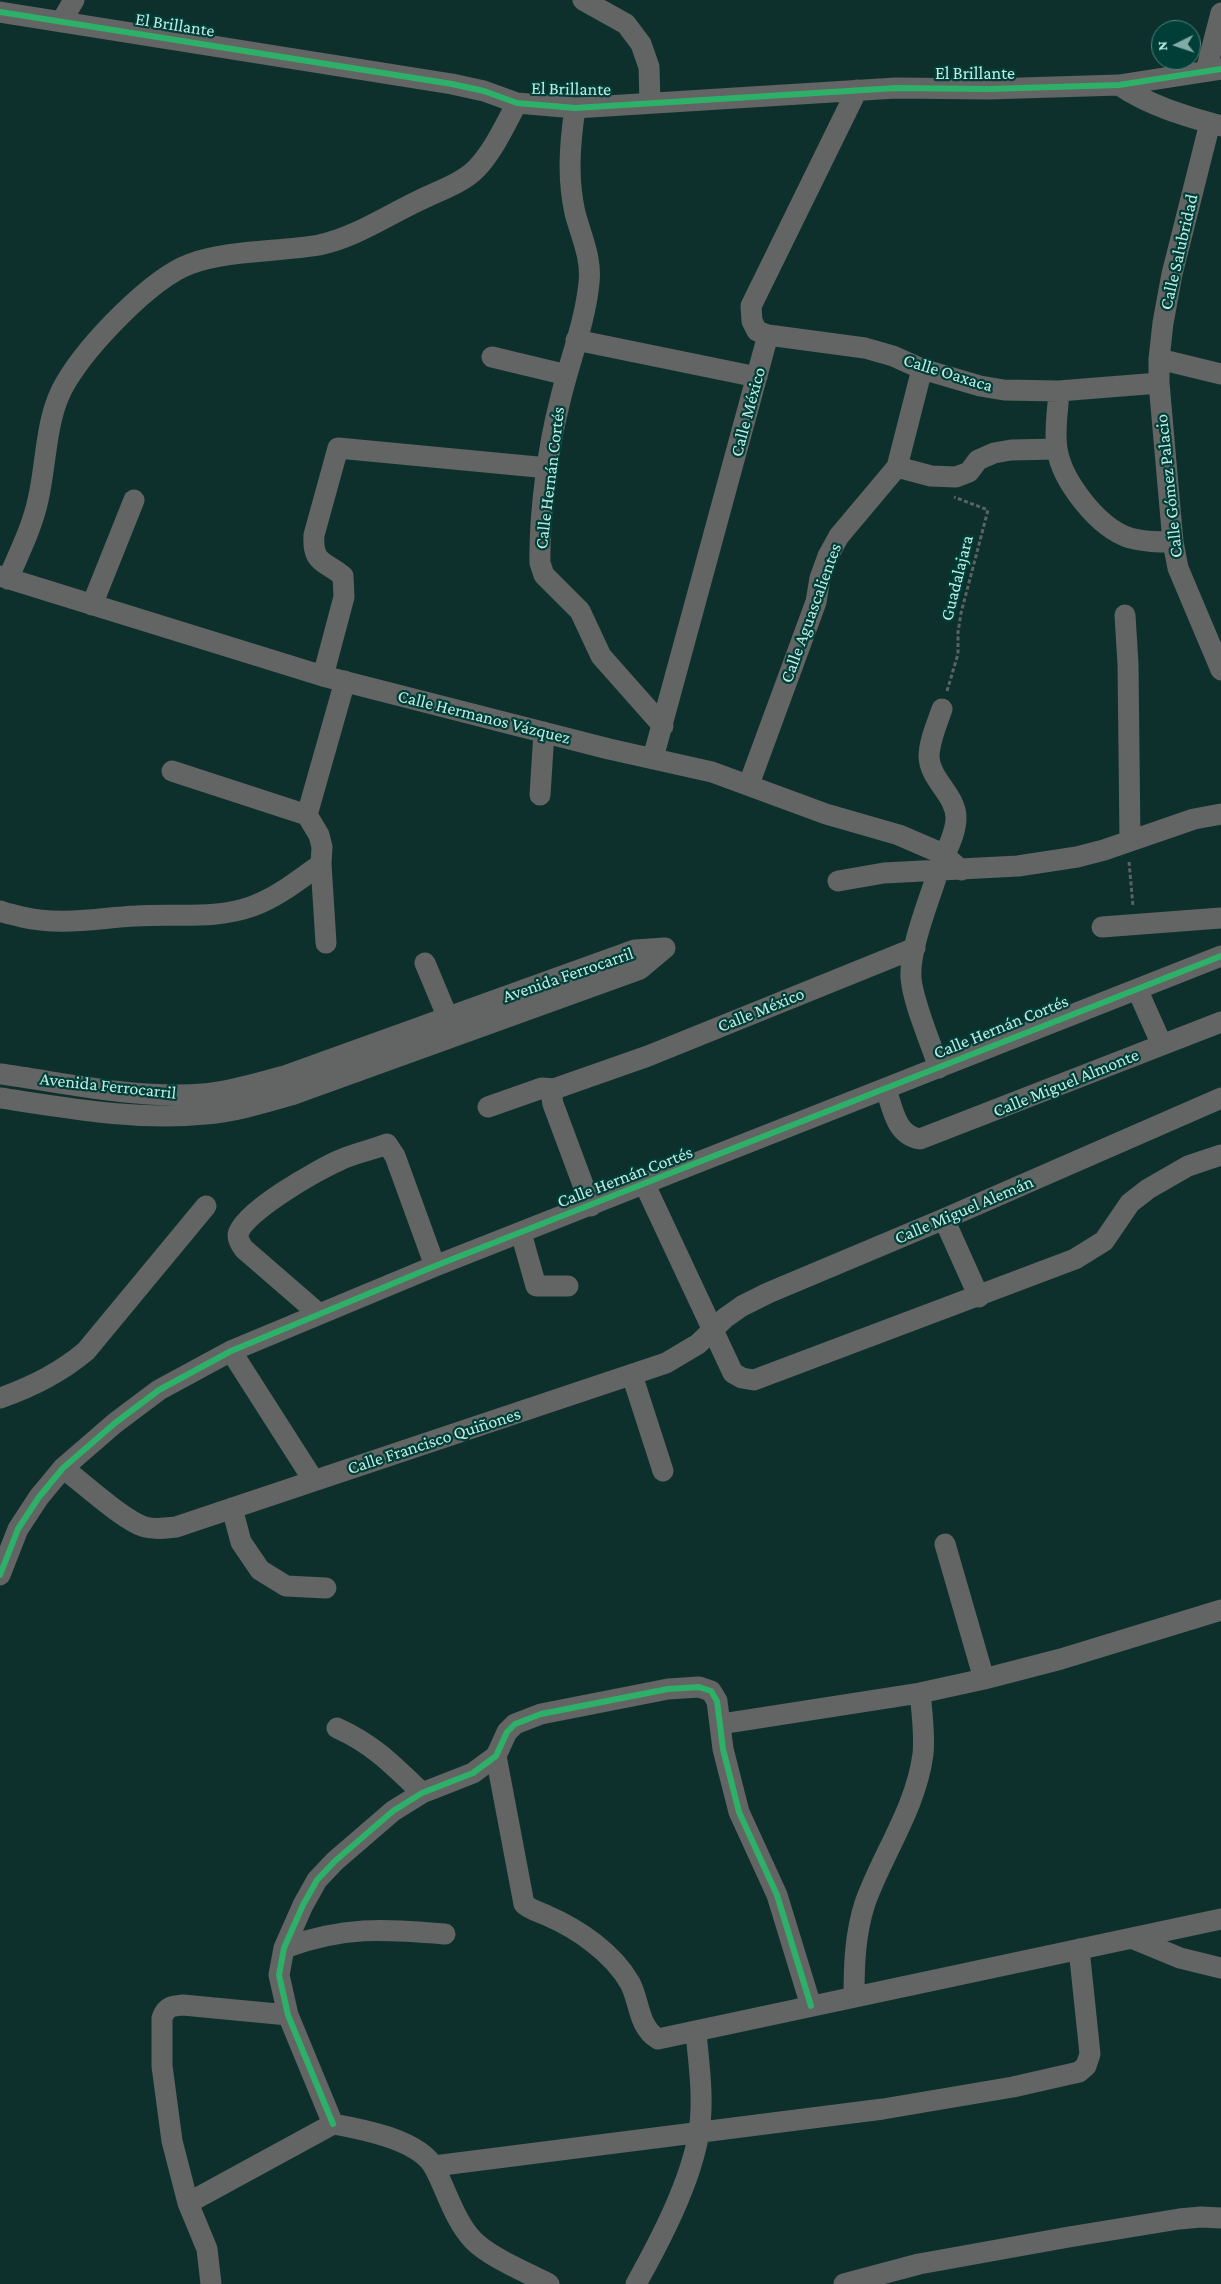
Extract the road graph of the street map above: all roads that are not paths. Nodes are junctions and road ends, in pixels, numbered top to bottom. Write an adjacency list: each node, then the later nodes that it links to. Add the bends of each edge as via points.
1 (74, 0): 5 (street)
2 (583, 0): 10 (street, via 626,24 641,44 649,67)
3 (0, 12): 5 (street, El Brillante)
4 (1221, 14): 6 (street)
5 (61, 22): 9 (street, El Brillante, via 452,84)
6 (1214, 70): 7 (street, El Brillante)
7 (1119, 85): 8 (street, El Brillante); 12 (street, via 1157,106)
8 (857, 90): 10 (street, El Brillante); 13 (street, via 751,306 752,321 757,331)
9 (517, 103): 11 (street, El Brillante); 28 (street, via 476,170 457,181 344,237 320,245 209,259 174,272 157,283 103,334 66,381 52,419 38,503)
10 (650, 103): 11 (street, El Brillante)
11 (575, 108): 14 (street, Calle Hernán Cortés, via 570,146 572,193 589,260 590,281)
12 (1216, 125): 16 (street, Calle Salubridad, via 1172,274)
13 (768, 335): 17 (street, Calle Oaxaca, via 865,348); 20 (street, Calle México)
14 (576, 340): 19 (street, Calle Hernán Cortés); 20 (street)
15 (492, 357): 19 (street)
16 (1159, 359): 18 (street); 21 (street, Calle Salubridad)
17 (922, 369): 22 (street, Calle Oaxaca, via 1004,390); 24 (street, Calle Aguascalientes)
18 (1221, 374)
19 (566, 375): 25 (street, Calle Hernán Cortés)
20 (757, 377): 35 (street, Calle México)
21 (1159, 383): 22 (street, Calle Oaxaca); 27 (street, Calle Gómez Palacio)
22 (1059, 391): 23 (street)
23 (1057, 449): 24 (street, via 994,453 978,460 962,475 931,476); 27 (street, via 1061,464 1082,500 1112,529 1130,538)
24 (897, 467): 39 (street, Calle Aguascalientes, via 838,536 828,556 816,602)
25 (548, 468): 32 (street, via 338,448 313,547 323,564 343,576 345,584); 35 (street, Calle Hernán Cortés, via 540,547 544,575 580,611 602,656)
26 (134, 500): 29 (street)
27 (1172, 542): 31 (street, Calle Gómez Palacio, via 1181,575)
28 (4, 578): 29 (street, Calle Hermanos Vázquez)
29 (92, 606): 32 (street, Calle Hermanos Vázquez)
30 (1125, 615): 43 (street)
31 (1221, 670)
32 (323, 676): 33 (street, Calle Hermanos Vázquez)
33 (345, 681): 36 (street, Calle Hermanos Vázquez); 42 (street)
34 (942, 709): 44 (street, via 929,758 936,778 954,806 956,817 955,829)
35 (663, 726): 37 (street, Calle México)
36 (544, 732): 37 (street, Calle Hermanos Vázquez); 40 (street)
37 (653, 758): 39 (street, Calle Hermanos Vázquez)
38 (172, 771): 42 (street)
39 (749, 784): 44 (street, Calle Hermanos Vázquez, via 826,814 899,835)
40 (540, 795)
41 (1221, 814): 43 (street, Calle Hermanos Vázquez, via 1194,818)
42 (307, 815): 45 (street, via 319,834)
43 (1129, 848): 44 (street, Calle Hermanos Vázquez, via 1018,866 961,870)
44 (941, 862): 46 (street); 51 (street)
45 (321, 864): 47 (street, via 254,906 222,913 44,922); 50 (street)
46 (838, 881)
47 (0, 911)
48 (1221, 918): 49 (street)
49 (1102, 927)
50 (326, 943)
51 (915, 948): 58 (street, via 911,978); 60 (street, Calle México, via 633,1062)
52 (1221, 956): 54 (street, Calle Hernán Cortés)
53 (425, 963): 56 (street)
54 (1137, 989): 57 (street); 58 (street, Calle Hernán Cortés)
55 (1221, 1022): 57 (street, Calle Miguel Almonte)
56 (452, 1026): 56 (street, Avenida Ferrocarril, via 640,970 665,948 635,950); 64 (street, Avenida Ferrocarril, via 285,1076)
57 (1162, 1045): 61 (street, Calle Miguel Almonte, via 920,1139 910,1138 900,1130)
58 (939, 1068): 61 (street, Calle Hernán Cortés)
59 (0, 1074): 64 (street, Avenida Ferrocarril, via 150,1094 202,1094)
60 (554, 1089): 65 (street, Calle México, via 542,1088); 69 (street, via 551,1093 553,1104)
61 (886, 1089): 67 (street, Calle Hernán Cortés)
62 (0, 1098): 64 (street, Avenida Ferrocarril, via 147,1116 206,1114)
63 (1221, 1098): 70 (street, Calle Miguel Alemán)
64 (234, 1100)
65 (488, 1107)
66 (1221, 1155): 74 (street, via 1188,1166 1148,1188 1125,1209 1104,1242 1075,1260)
67 (645, 1185): 69 (street, Calle Hernán Cortés); 76 (street)
68 (206, 1206): 79 (street, via 86,1352 43,1381)
69 (591, 1206): 71 (street, Calle Hernán Cortés)
70 (944, 1219): 74 (street); 76 (street, Calle Miguel Alemán, via 768,1293 742,1306)
71 (521, 1233): 72 (street, Calle Hernán Cortés); 73 (street, via 536,1286)
72 (435, 1266): 75 (street, Calle Hernán Cortés); 75 (street, via 388,1144 339,1160 260,1208 238,1234 244,1249)
73 (568, 1286)
74 (979, 1296): 76 (street, via 754,1380 733,1373)
75 (319, 1314): 77 (street, Calle Hernán Cortés)
76 (712, 1329): 78 (street, Calle Francisco Quiñones, via 684,1354)
77 (231, 1351): 80 (street, Calle Hernán Cortés, via 151,1396); 82 (street)
78 (632, 1375): 81 (street); 82 (street, Calle Francisco Quiñones)
79 (0, 1398)
80 (63, 1468): 83 (street, Calle Francisco Quiñones, via 132,1521 146,1527 176,1527); 85 (street, Calle Hernán Cortés, via 18,1529)
81 (664, 1471)
82 (314, 1481): 83 (street, Calle Francisco Quiñones)
83 (232, 1508): 86 (street, via 241,1542 260,1570 286,1586)
84 (945, 1544): 88 (street)
85 (0, 1575)
86 (326, 1588)
87 (1221, 1610): 88 (street)
88 (984, 1679): 89 (street)
89 (920, 1693): 90 (street); 100 (street, via 923,1754 898,1830 866,1902 854,1960)
90 (721, 1724): 92 (street, via 717,1701 711,1691 699,1687 668,1689 527,1718 507,1732); 101 (street, via 739,1812 777,1895)
91 (337, 1728): 93 (street, via 374,1748)
92 (496, 1756): 93 (street, via 473,1773); 103 (street, via 524,1904 576,1931 608,1956 631,1984 650,2034 658,2039)
93 (422, 1793): 97 (street, via 393,1811 317,1880)
94 (1221, 1919): 96 (street)
95 (445, 1934): 97 (street, via 357,1930 329,1934)
96 (1134, 1939): 98 (street); 99 (street, via 1180,1958)
97 (284, 1948): 102 (street, via 279,1975)
98 (1079, 1949): 100 (street); 105 (street, via 1090,2054 1086,2066 1079,2072 1013,2088 883,2109)
99 (1221, 1968)
100 (854, 1997): 101 (street)
101 (811, 2006): 103 (street)
102 (288, 2016): 104 (street); 107 (street, via 201,2006 171,2006 165,2011 162,2066 172,2141)
103 (696, 2033): 105 (street, via 701,2097)
104 (333, 2124): 106 (street, via 405,2144); 107 (street)
105 (699, 2132): 106 (street); 111 (street, via 671,2217)
106 (434, 2166): 109 (street, via 462,2226 474,2241)
107 (188, 2203): 110 (street, via 207,2249)
108 (1221, 2218): 112 (street, via 1179,2219 1060,2239 918,2264)
109 (539, 2281)
110 (211, 2284)
111 (636, 2284)
112 (844, 2284)

